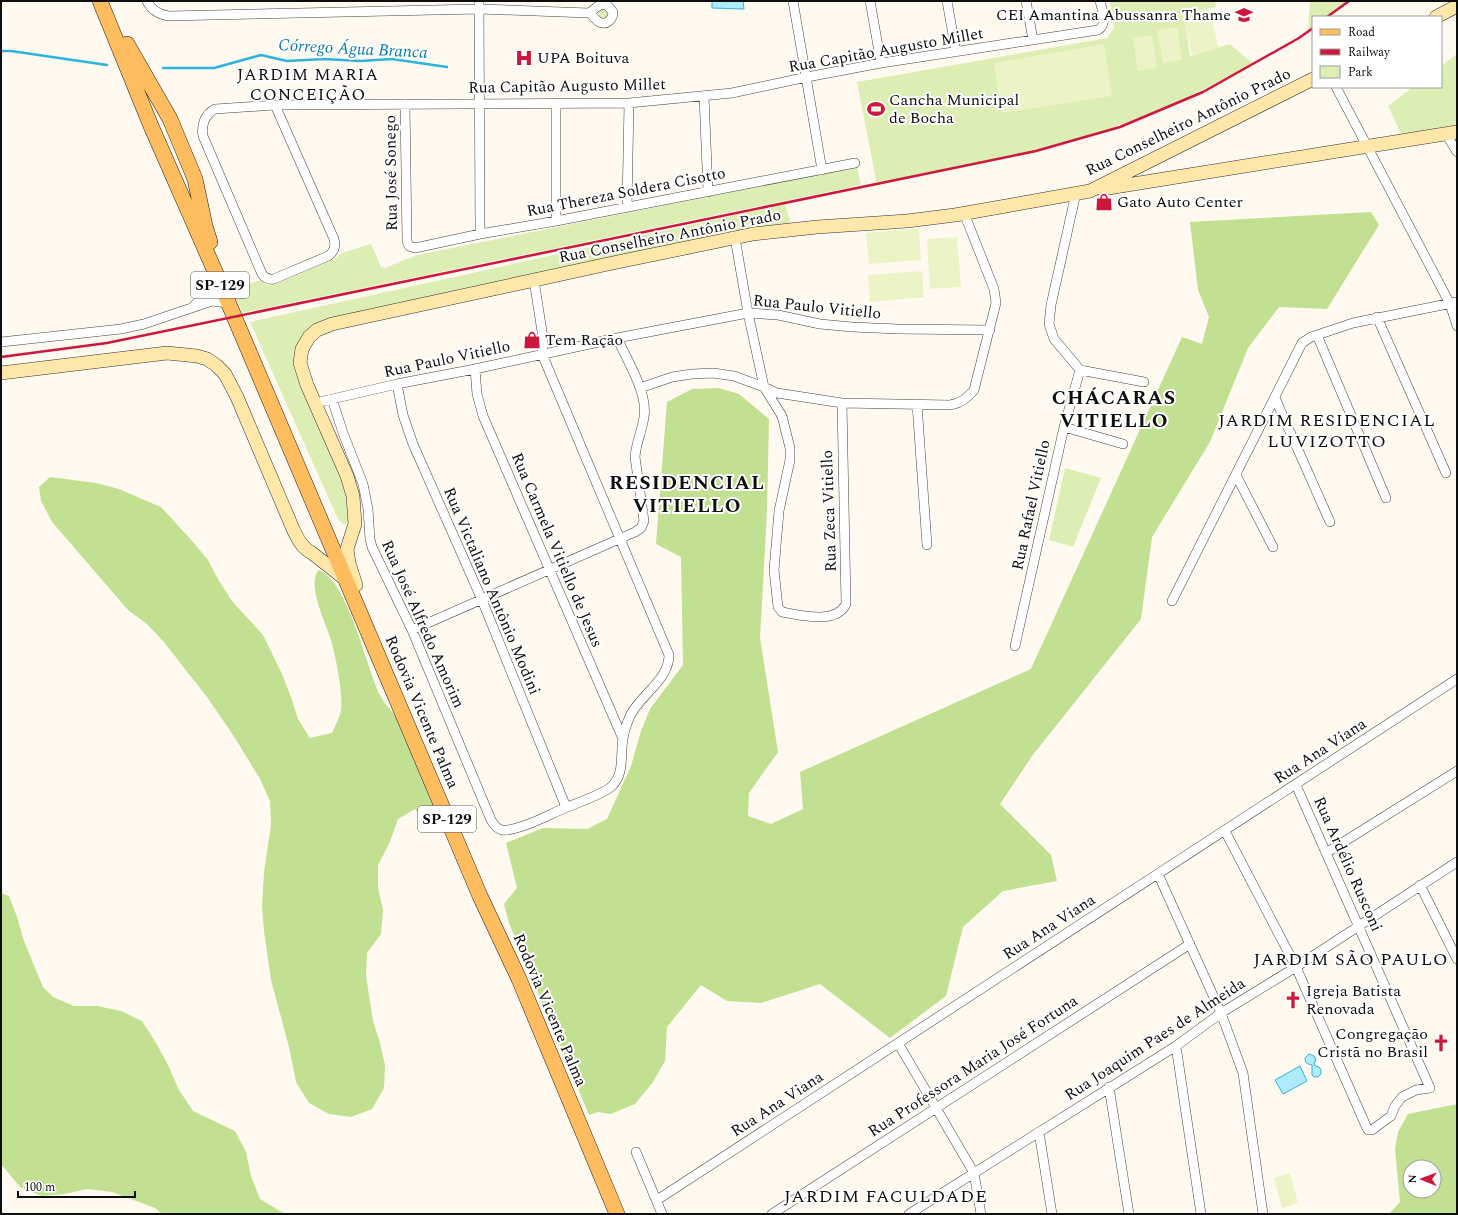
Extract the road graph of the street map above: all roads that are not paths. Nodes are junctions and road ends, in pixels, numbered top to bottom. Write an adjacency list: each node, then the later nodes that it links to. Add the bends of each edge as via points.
1 (100, 1): 28 (main road, SP-129)
2 (108, 1): 26 (main road, SP-129, via 126,42 166,111)
3 (147, 1): 9 (street, via 152,9 168,16)
4 (794, 1): 16 (street)
5 (870, 1): 15 (street)
6 (947, 1): 14 (street)
7 (1026, 1): 13 (street)
8 (1100, 1): 13 (street, Rua Capitão Augusto Millet, via 1104,23 1098,30)
9 (479, 5): 11 (street); 22 (street)
10 (1457, 6): 12 (main road)
11 (589, 13)
12 (1438, 16)
13 (1033, 40): 14 (street, Rua Capitão Augusto Millet)
14 (956, 52): 15 (street, Rua Capitão Augusto Millet)
15 (881, 63): 16 (street, Rua Capitão Augusto Millet)
16 (807, 77): 19 (street, Rua Capitão Augusto Millet, via 732,94); 32 (street)
17 (1312, 80): 31 (main road, Rua Conselheiro Antônio Prado)
18 (1337, 88): 27 (street)
19 (704, 96): 20 (street, Rua Capitão Augusto Millet); 35 (street)
20 (629, 103): 23 (street, Rua Capitão Augusto Millet); 37 (street)
21 (405, 104): 22 (street, Rua Capitão Augusto Millet); 24 (street, Rua Capitão Augusto Millet); 42 (street, Rua José Sonego)
22 (480, 104): 23 (street, Rua Capitão Augusto Millet); 40 (street)
23 (556, 104): 39 (street)
24 (275, 105): 24 (street, Rua Capitão Augusto Millet, via 213,109 203,123 203,136 262,274 268,279 274,279 328,256 334,249 334,240)
25 (1452, 132): 27 (main road); 29 (street)
26 (178, 138): 28 (main road, via 171,133 164,134); 44 (main road, SP-129, via 195,179 205,226)
27 (1367, 146): 33 (main road); 45 (street)
28 (161, 148): 44 (main road, SP-129)
29 (1457, 152)
30 (856, 163): 32 (street, Rua Thereza Soldera Cisotto)
31 (1134, 169): 33 (main road, via 1135,177); 34 (main road, Rua Conselheiro Antônio Prado)
32 (822, 170): 35 (street, Rua Thereza Soldera Cisotto)
33 (1141, 183): 34 (main road)
34 (1090, 191): 36 (main road, Rua Conselheiro Antônio Prado)
35 (708, 192): 37 (street, Rua Thereza Soldera Cisotto)
36 (1076, 193): 38 (main road, Rua Conselheiro Antônio Prado); 57 (street, via 1049,324 1054,339)
37 (627, 207): 39 (street, Rua Thereza Soldera Cisotto)
38 (964, 213): 41 (main road, Rua Conselheiro Antônio Prado, via 908,221 817,227); 51 (street, via 994,290 996,303)
39 (556, 221): 40 (street, Rua Thereza Soldera Cisotto)
40 (480, 234): 42 (street, Rua Thereza Soldera Cisotto, via 417,249 410,246)
41 (735, 238): 43 (main road, Rua Conselheiro Antônio Prado); 48 (street)
42 (407, 241)
43 (534, 280): 55 (street, via 543,338); 65 (main road, Rua Conselheiro Antônio Prado, via 332,324 317,330 308,337 300,356 302,371)
44 (222, 282): 46 (main road, SP-129); 47 (street, via 207,291)
45 (1453, 303): 49 (street); 50 (street)
46 (232, 305): 47 (street, via 212,301); 75 (main road, Rodovia Vicente Palma / SP-129)
47 (191, 309): 54 (street, via 121,330)
48 (748, 313): 51 (street, Rua Paulo Vitiello, via 778,315 820,324 852,327); 53 (street, Rua Paulo Vitiello); 61 (street)
49 (1377, 318): 52 (street); 70 (street)
50 (1457, 326)
51 (990, 330): 67 (street, via 974,390 966,399 950,405)
52 (1317, 335): 63 (street, via 1302,344); 72 (street)
53 (617, 338): 55 (street, Rua Paulo Vitiello); 62 (street)
54 (1, 342)
55 (542, 354): 56 (street, Rua Paulo Vitiello); 76 (street)
56 (475, 369): 60 (street, Rua Paulo Vitiello); 80 (street, Rua Carmela Vitiello de Jesus, via 477,394 483,416)
57 (1080, 370): 59 (street); 68 (street, Rua Rafael Vitiello)
58 (1, 373): 79 (main road, via 166,353 207,359 224,374 237,397 293,529 300,543)
59 (1144, 382)
60 (396, 384): 64 (street, Rua Paulo Vitiello); 82 (street, Rua Victaliano Antônio Modini, via 413,444)
61 (764, 387): 62 (street, via 734,376 713,373 672,377); 66 (street, via 777,393); 66 (street, Rua Zeca Vitiello, via 782,416 790,448 790,460 779,511 774,570 778,607 783,612 833,616 844,608 847,601)
62 (640, 388): 76 (street, via 645,408 635,457 644,522 641,528)
63 (1276, 398): 71 (street); 73 (street)
64 (332, 399): 65 (street, Rua Paulo Vitiello); 84 (street, Rua José Alfredo Amorim, via 363,484 372,547)
65 (315, 403): 74 (main road, Rua Conselheiro Antônio Prado, via 347,476 353,496)
66 (842, 404): 67 (street)
67 (917, 404): 77 (street)
68 (1064, 427): 69 (street); 85 (street, Rua Rafael Vitiello)
69 (1123, 444)
70 (1446, 473)
71 (1236, 475): 78 (street); 83 (street)
72 (1386, 498)
73 (1330, 522)
74 (356, 524): 75 (main road, via 345,536); 81 (main road, via 347,549)
75 (332, 539): 79 (main road, via 321,550); 81 (main road, Rodovia Vicente Palma / SP-129)
76 (619, 539): 80 (street); 87 (street, via 669,655 665,672 631,714)
77 (927, 545)
78 (1273, 547)
79 (312, 553): 81 (main road)
80 (550, 570): 82 (street); 87 (street, Rua Carmela Vitiello de Jesus)
81 (350, 582): 109 (main road, Rodovia Vicente Palma / SP-129, via 480,896 519,979); 110 (main road, Rodovia Vicente Palma / SP-129, via 524,978)
82 (482, 600): 84 (street); 90 (street, Rua Victaliano Antônio Modini)
83 (1172, 601)
84 (412, 630): 90 (street, Rua José Alfredo Amorim, via 496,827 510,830)
85 (1016, 646)
86 (1457, 679): 89 (street, Rua Ana Viana)
87 (623, 739): 90 (street, via 621,766 618,778 612,786)
88 (1457, 771): 92 (street)
89 (1296, 785): 91 (street, Rua Ana Viana); 92 (street, Rua Ardélio Rusconi)
90 (566, 807)
91 (1225, 831): 94 (street, Rua Ana Viana); 99 (street)
92 (1326, 853): 96 (street, Rua Ardélio Rusconi)
93 (1457, 862): 95 (street, Rua Joaquim Paes de Almeida)
94 (1158, 874): 97 (street); 101 (street, Rua Ana Viana)
95 (1420, 885): 96 (street, Rua Joaquim Paes de Almeida); 98 (street)
96 (1358, 926): 99 (street, Rua Joaquim Paes de Almeida); 99 (street, Rua Ardélio Rusconi, via 1430,1088 1416,1090 1402,1097 1390,1116 1374,1129 1370,1130 1366,1126)
97 (1190, 944): 100 (street); 104 (street, Rua Professora Maria José Fortuna)
98 (1457, 959)
99 (1296, 967): 100 (street, Rua Joaquim Paes de Almeida)
100 (1221, 1013): 102 (street, Rua Joaquim Paes de Almeida); 118 (street, via 1243,1073)
101 (898, 1043): 104 (street); 108 (street, Rua Ana Viana)
102 (1176, 1046): 103 (street, Rua Joaquim Paes de Almeida); 117 (street)
103 (1109, 1087): 105 (street, Rua Joaquim Paes de Almeida); 116 (street)
104 (937, 1107): 107 (street); 112 (street, Rua Professora Maria José Fortuna)
105 (1039, 1132): 107 (street, Rua Joaquim Paes de Almeida); 115 (street)
106 (636, 1152): 108 (street)
107 (974, 1173): 113 (street, Rua Joaquim Paes de Almeida); 114 (street)
108 (656, 1200): 111 (street)
109 (617, 1214)
110 (621, 1214)
111 (662, 1214)
112 (772, 1214)
113 (909, 1214)
114 (981, 1214)
115 (1052, 1214)
116 (1129, 1214)
117 (1201, 1214)
118 (1263, 1214)

